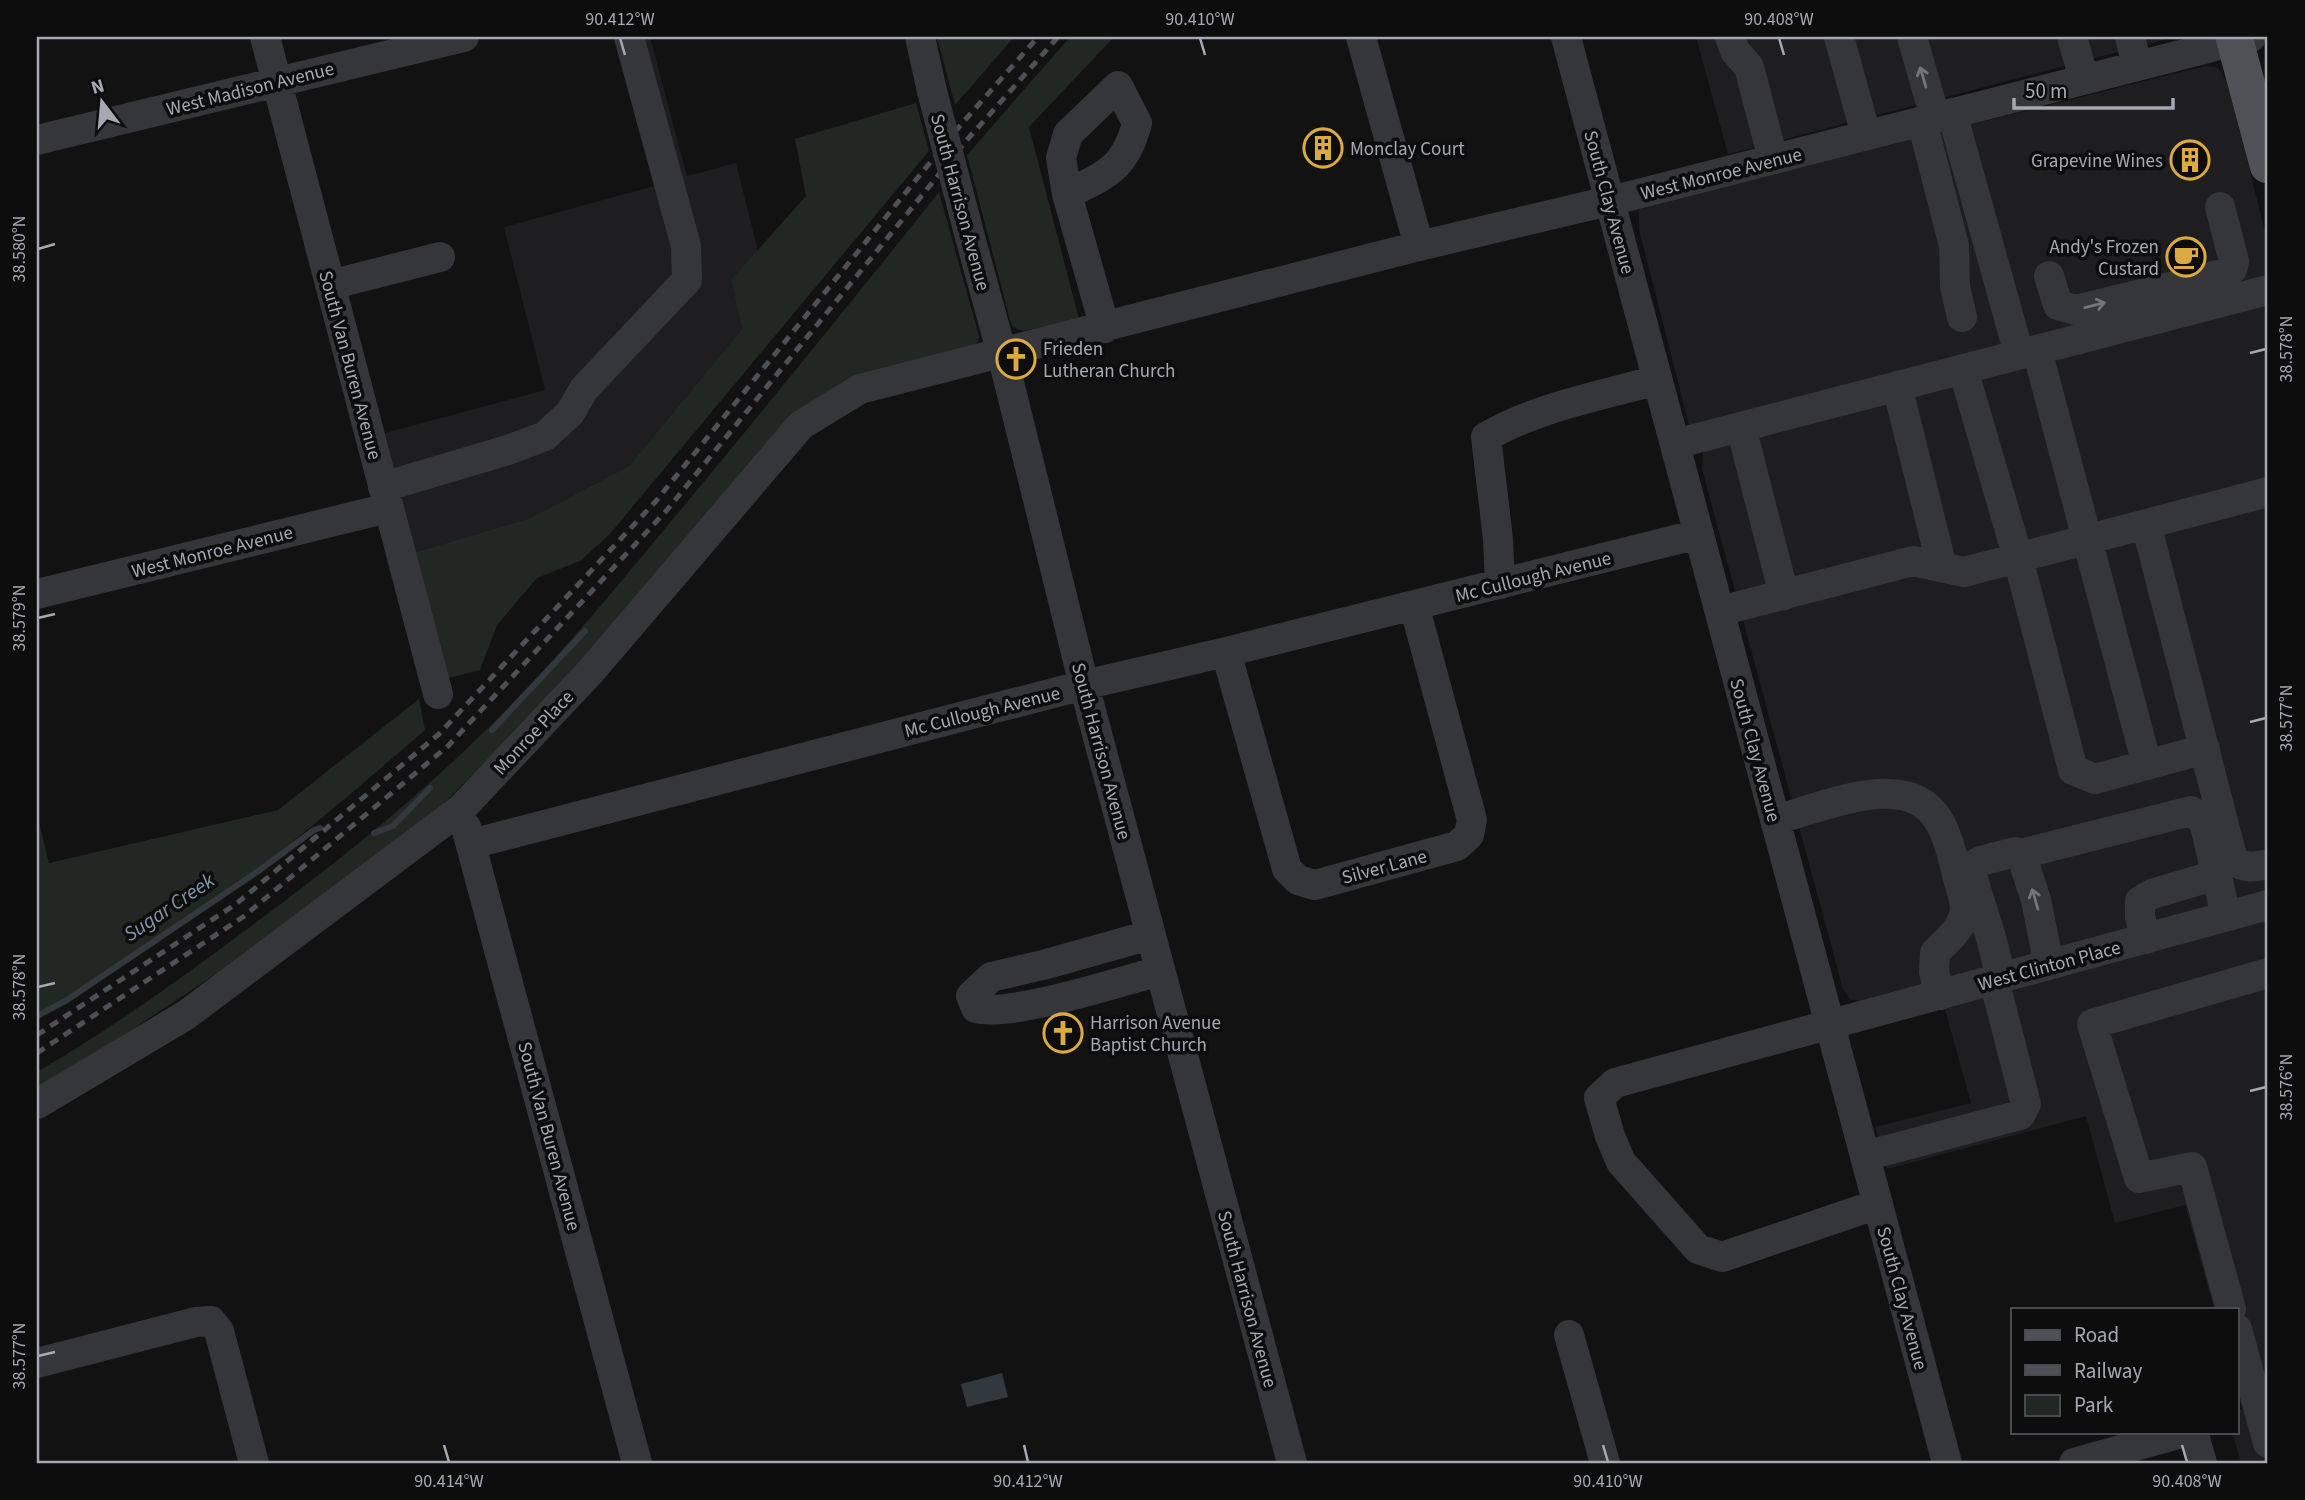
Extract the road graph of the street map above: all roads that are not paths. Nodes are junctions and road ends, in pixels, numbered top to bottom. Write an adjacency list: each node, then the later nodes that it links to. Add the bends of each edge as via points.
1 (265, 37): 15 (street, South Van Buren Avenue)
2 (464, 37): 15 (street, West Madison Avenue)
3 (629, 37): 39 (street, West Monroe Avenue, via 686,246 687,280 545,436)
4 (920, 37): 32 (street, South Harrison Avenue, bridge)
5 (1361, 37): 24 (street)
6 (1566, 37): 22 (street, South Clay Avenue)
7 (1730, 37): 19 (street, via 1749,67)
8 (1839, 37): 17 (street)
9 (1912, 37): 16 (street, one-way to 9)
10 (2072, 37): 14 (street)
11 (2130, 37): 13 (street)
12 (2240, 38): 13 (street, West Monroe Avenue); 20 (main road)
13 (2137, 66): 14 (street, West Monroe Avenue)
14 (2084, 79): 16 (street, West Monroe Avenue)
15 (277, 82): 18 (street, West Madison Avenue); 27 (street, South Van Buren Avenue)
16 (1936, 117): 17 (street, West Monroe Avenue); 29 (street); 31 (street)
17 (1866, 135): 19 (street, West Monroe Avenue)
18 (37, 140)
19 (1773, 159): 22 (street, West Monroe Avenue)
20 (2268, 165)
21 (1067, 194): 30 (street)
22 (1609, 201): 24 (street, West Monroe Avenue); 34 (street, South Clay Avenue)
23 (2220, 207): 26 (street, one-way to 23, via 2058,304 2076,310 2226,273 2234,261)
24 (1419, 246): 30 (street, West Monroe Avenue)
25 (440, 257): 27 (street)
26 (2049, 276)
27 (330, 285): 39 (street, South Van Buren Avenue)
28 (2268, 290): 31 (street)
29 (1962, 317)
30 (1105, 328): 32 (street, West Monroe Avenue)
31 (2028, 352): 33 (street); 42 (street)
32 (1002, 354): 51 (street, South Harrison Avenue); 55 (street, Monroe Place, via 860,389 801,425 591,671)
33 (1964, 369): 35 (street); 43 (street)
34 (1657, 380): 37 (street, South Clay Avenue); 45 (street, via 1542,413 1486,437)
35 (1897, 386): 36 (street); 44 (street)
36 (1741, 427): 37 (street); 47 (street)
37 (1675, 444): 41 (street, South Clay Avenue)
38 (2268, 492): 40 (street)
39 (385, 498): 46 (street, West Monroe Avenue); 52 (street, South Van Buren Avenue)
40 (2146, 524): 42 (street); 53 (street)
41 (1699, 534): 45 (street, Mc Cullough Avenue); 49 (street, South Clay Avenue)
42 (2087, 540): 43 (street); 54 (street)
43 (2018, 558): 44 (street, via 1964,572); 54 (street, via 2073,770 2095,779)
44 (1942, 567): 47 (street, via 1913,561)
45 (1500, 584): 48 (street, Mc Cullough Avenue)
46 (37, 594)
47 (1784, 594): 49 (street)
48 (1413, 605): 50 (street, Mc Cullough Avenue); 50 (street, Silver Lane, via 1472,820 1469,835 1457,846 1315,885 1298,880 1287,869)
49 (1720, 611): 56 (street, South Clay Avenue)
50 (1226, 652): 51 (street, Mc Cullough Avenue)
51 (1084, 685): 57 (street, Mc Cullough Avenue); 63 (street, South Harrison Avenue)
52 (438, 694)
53 (2205, 748): 54 (street); 59 (street, via 2234,860 2255,867)
54 (2147, 765)
55 (461, 809): 57 (street, South Van Buren Avenue); 71 (street, Monroe Place, via 186,1014)
56 (1775, 820): 69 (street, via 1891,794 1921,803 1934,814 1943,825 1965,911 1954,934 1935,953); 70 (street, South Clay Avenue)
57 (471, 844): 82 (street, South Van Buren Avenue)
58 (2021, 854): 60 (street, via 2190,811 2204,821); 65 (street, one-way to 58); 68 (street, via 1970,867 1997,955)
59 (2268, 864)
60 (2216, 875): 62 (street); 64 (street, via 2140,901)
61 (2268, 905): 62 (street, West Clinton Place)
62 (2226, 916): 64 (street, West Clinton Place)
63 (1150, 935): 66 (street, South Harrison Avenue); 66 (street, via 991,976 971,996 976,1008 988,1012)
64 (2146, 939): 65 (street, West Clinton Place)
65 (2049, 965): 68 (street, West Clinton Place)
66 (1160, 971): 83 (street, South Harrison Avenue)
67 (2268, 973): 74 (street, via 2092,1024 2139,1178 2192,1167)
68 (1997, 979): 69 (street, West Clinton Place); 72 (street, via 2026,1104 2020,1115)
69 (1940, 995): 70 (street, West Clinton Place)
70 (1829, 1025): 72 (street, South Clay Avenue); 73 (street, West Clinton Place, via 1615,1083 1599,1098 1621,1162 1698,1249 1722,1256)
71 (37, 1104)
72 (1865, 1156): 73 (street, South Clay Avenue)
73 (1878, 1204): 85 (street, South Clay Avenue)
74 (2231, 1308)
75 (2238, 1333): 80 (street)
76 (1569, 1335): 84 (street)
77 (37, 1363): 81 (street, via 211,1321 219,1331)
78 (2178, 1434): 86 (street)
79 (2194, 1434): 87 (street)
80 (2268, 1443)
81 (254, 1463)
82 (638, 1463)
83 (1292, 1463)
84 (1605, 1463)
85 (1948, 1463)
86 (2074, 1463)
87 (2202, 1463)

